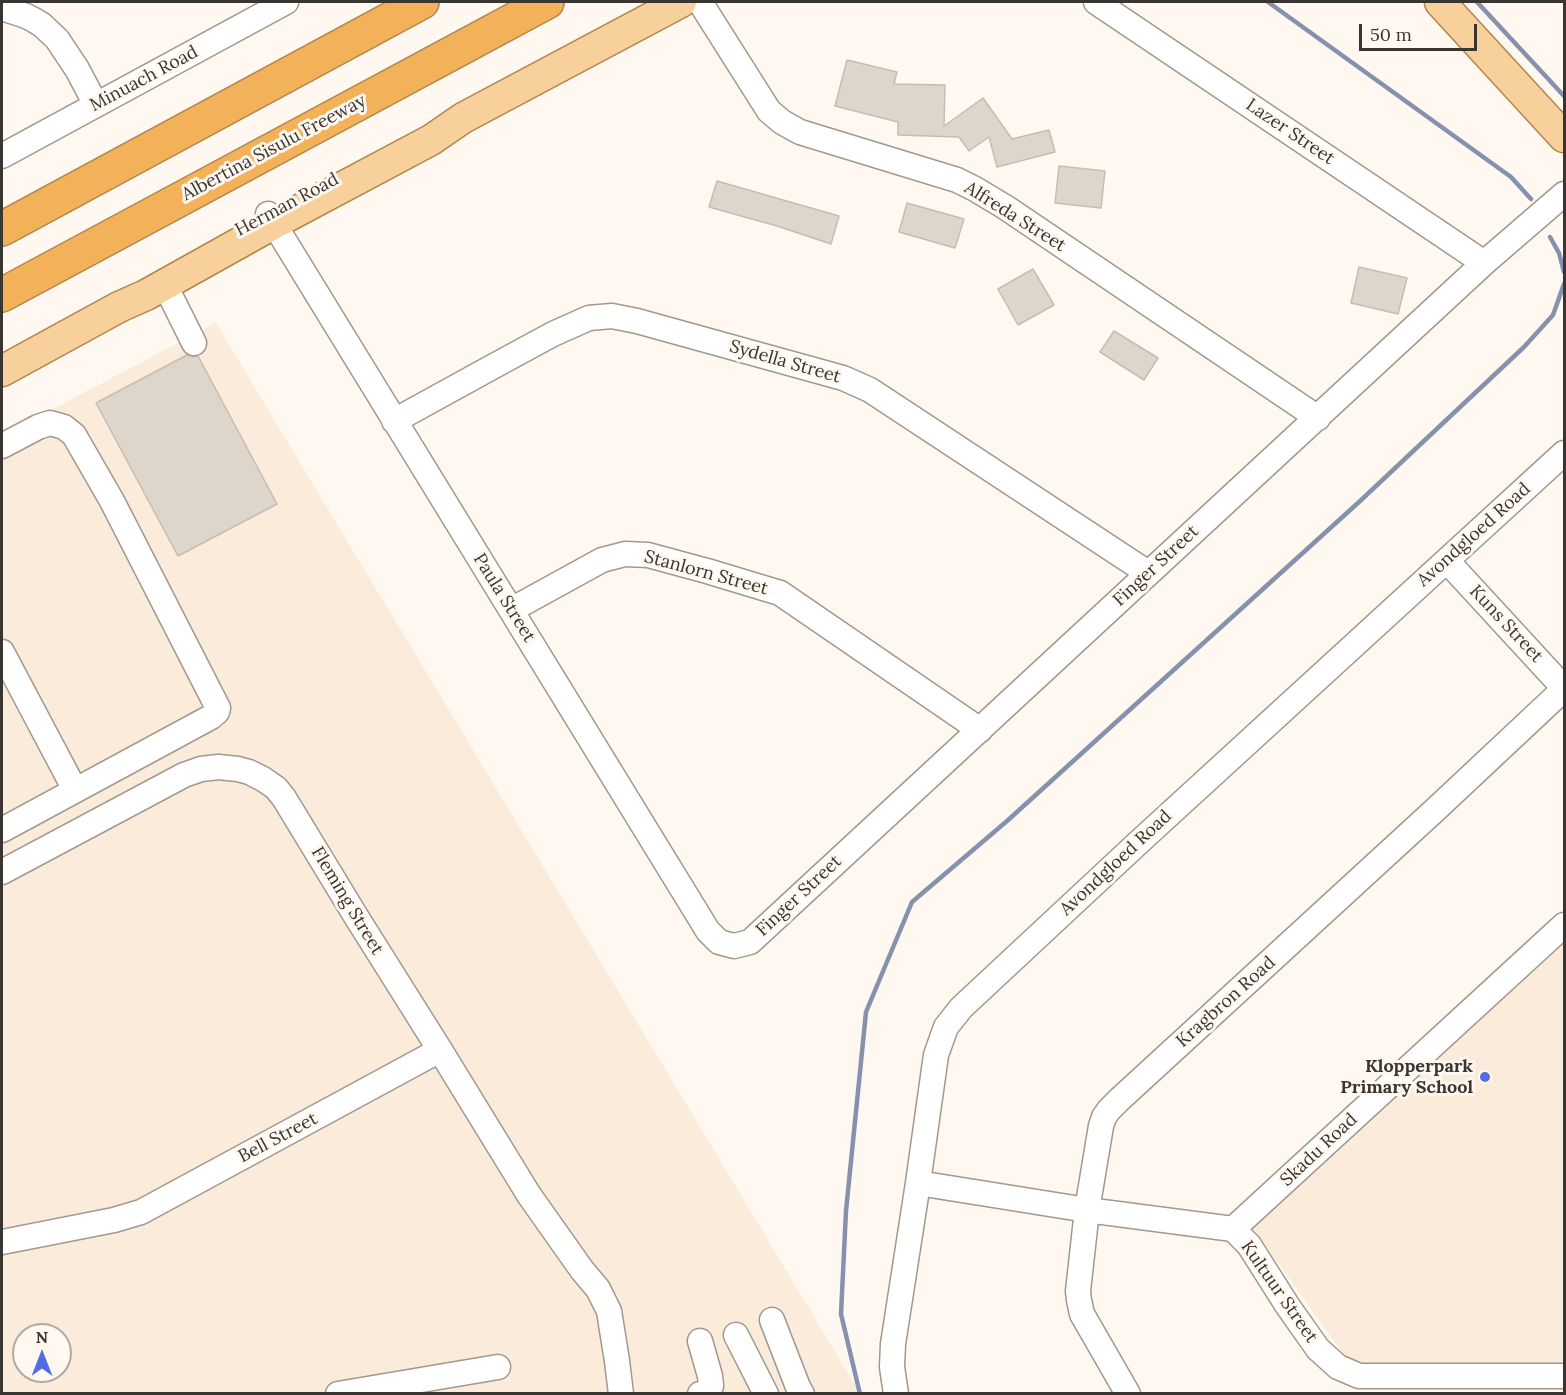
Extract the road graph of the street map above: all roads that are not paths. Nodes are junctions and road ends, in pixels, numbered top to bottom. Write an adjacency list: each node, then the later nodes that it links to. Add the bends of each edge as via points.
1 (286, 2): 9 (street, Minuach Road)
2 (422, 2): 14 (highway)
3 (547, 2): 17 (highway, Albertina Sisulu Freeway)
4 (681, 2): 13 (main road, Herman Road, via 463,118 426,131)
5 (700, 2): 21 (street, Alfreda Street, via 770,111 782,122 800,132 975,189)
6 (1096, 2): 15 (street, Lazer Street)
7 (1440, 2): 10 (main road)
8 (2, 8): 9 (street, via 26,16 50,31)
9 (96, 105): 11 (street, Minuach Road)
10 (1564, 137)
11 (2, 156)
12 (1564, 194): 15 (street, Finger Street)
13 (272, 219): 16 (main road, Herman Road); 18 (main road, Herman Road, via 139,286); 22 (street, Paula Street)
14 (2, 229)
15 (1484, 263): 21 (street, Finger Street)
16 (165, 285): 18 (main road, Herman Road); 19 (street)
17 (2, 294)
18 (119, 307): 20 (main road, Herman Road)
19 (195, 343)
20 (2, 371)
21 (1318, 418): 26 (street, Finger Street)
22 (394, 421): 26 (street, Sydella Street, via 503,360 589,318 612,316 637,321 860,385); 27 (street, Paula Street)
23 (2, 446): 31 (street, via 50,423 59,424 74,435 218,706 210,717)
24 (1564, 453): 25 (street, Avondgloed Road)
25 (1447, 561): 29 (street, Kuns Street); 37 (street, Avondgloed Road, via 961,1008 946,1027 936,1055)
26 (1148, 573): 30 (street, Finger Street)
27 (511, 610): 30 (street, Stanlorn Street, via 602,560 626,554 648,555 780,593); 35 (street, Paula Street, via 708,931 727,945)
28 (2, 652): 31 (street)
29 (1564, 688): 38 (street, Kragbron Road, via 1108,1110 1101,1126)
30 (980, 730): 35 (street, Finger Street)
31 (75, 789): 32 (street)
32 (2, 830)
33 (2, 872): 36 (street, Fleming Street, via 184,775 218,766 249,772 285,798)
34 (1564, 925): 39 (street, Skadu Road)
35 (750, 942)
36 (441, 1050): 40 (street, Bell Street, via 141,1212); 48 (street, Fleming Street, via 529,1195 598,1289 609,1311)
37 (918, 1183): 38 (street, Kultuur Street); 51 (street, Avondgloed Road, via 893,1344)
38 (1087, 1210): 39 (street, Kultuur Street); 52 (street, Kragbron Road, via 1078,1291 1080,1307)
39 (1233, 1229): 45 (street, Kultuur Street, via 1249,1245 1318,1349 1349,1372 1359,1376)
40 (2, 1242)
41 (772, 1320): 46 (street)
42 (736, 1335): 50 (street)
43 (700, 1341): 49 (street, via 711,1386)
44 (498, 1367): 47 (street)
45 (1564, 1376)
46 (795, 1391)
47 (338, 1394)
48 (621, 1394)
49 (700, 1394)
50 (766, 1394)
51 (896, 1394)
52 (1128, 1394)

